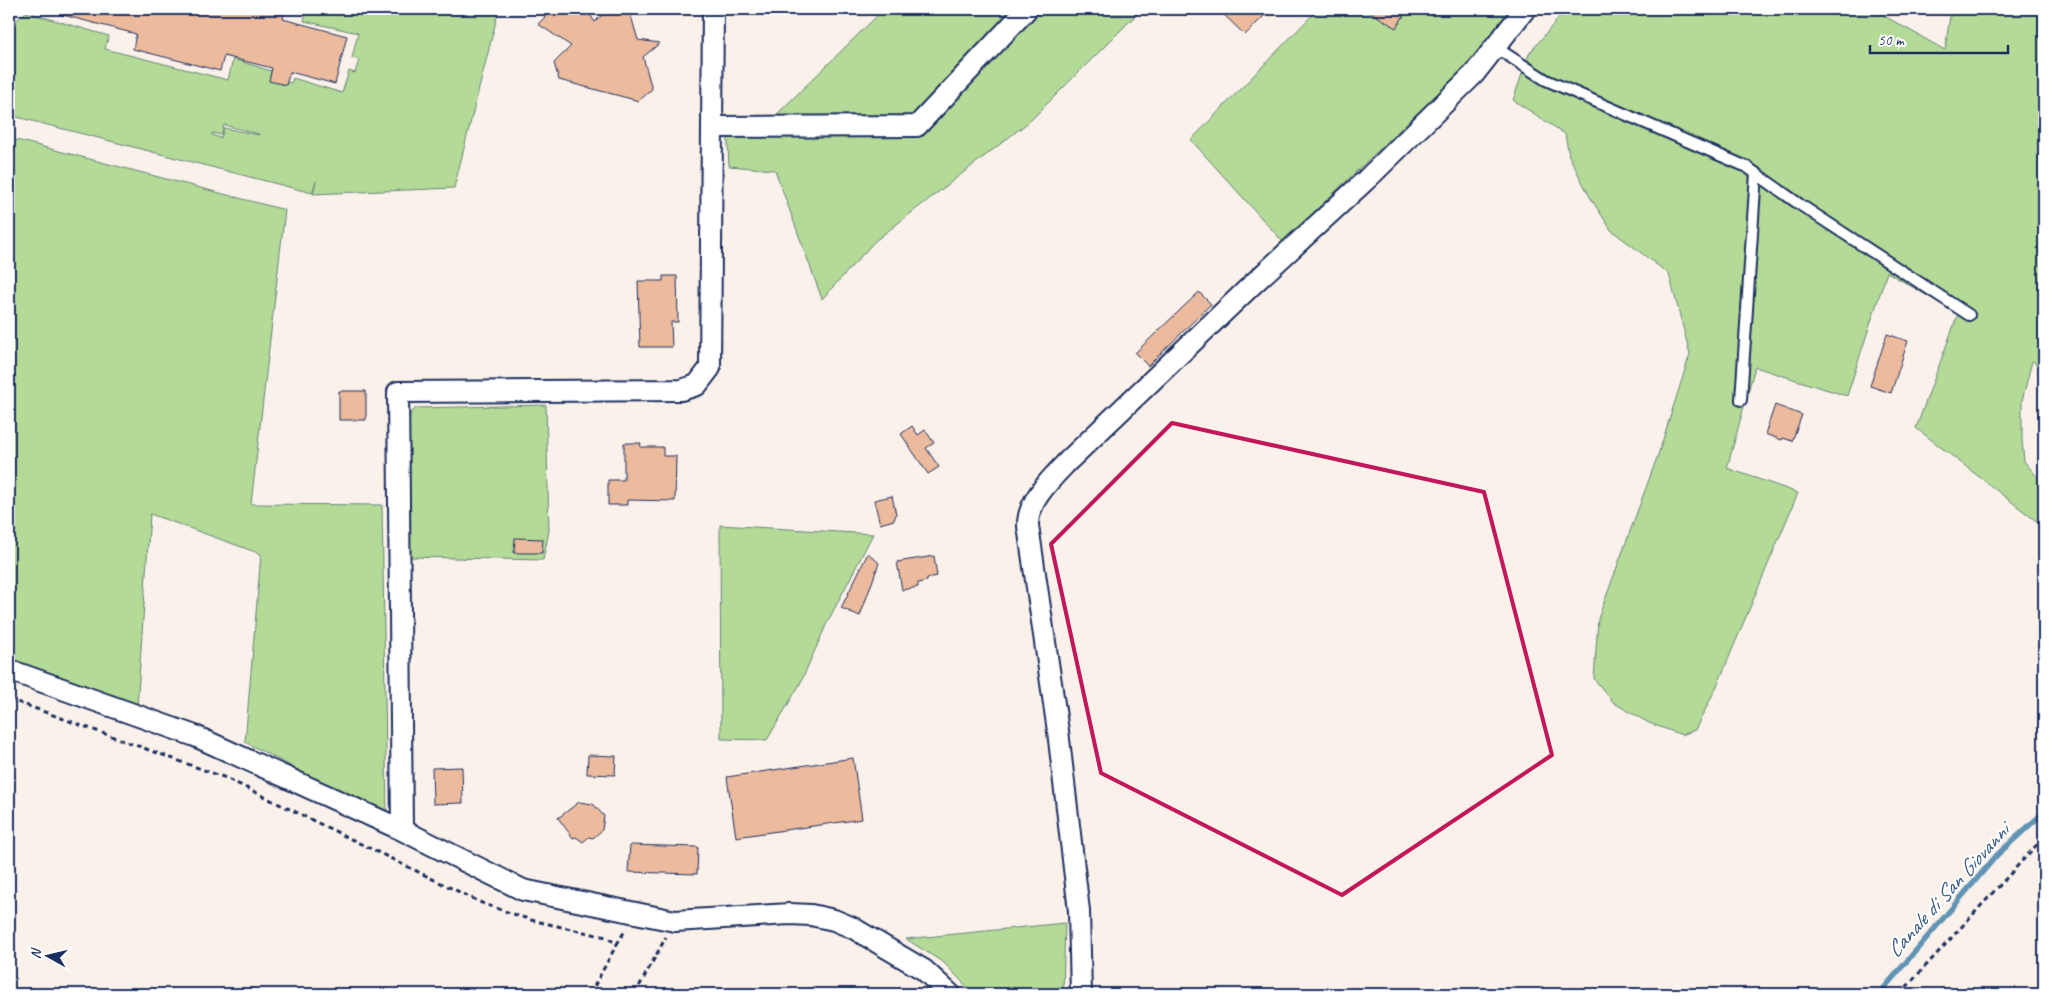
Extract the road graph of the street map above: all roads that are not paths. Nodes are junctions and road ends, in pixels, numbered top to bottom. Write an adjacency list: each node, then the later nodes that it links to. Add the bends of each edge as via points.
1 (713, 9): 5 (street)
2 (1027, 9): 5 (street, via 916,126)
3 (1525, 9): 4 (street)
4 (1495, 47): 6 (lane, via 1546,80); 12 (street, via 1474,74 1367,179 1068,461 1030,511 1028,526 1058,731 1079,912)
5 (712, 128): 10 (street, via 710,368 697,385 681,390 398,392)
6 (1756, 173): 7 (lane); 8 (lane)
7 (1969, 315)
8 (1741, 400)
9 (9, 670): 10 (street, via 195,736)
10 (402, 830): 11 (street, via 523,890 637,914 675,921 790,914 811,914 834,920 924,970)
11 (950, 994)
12 (1081, 994)

